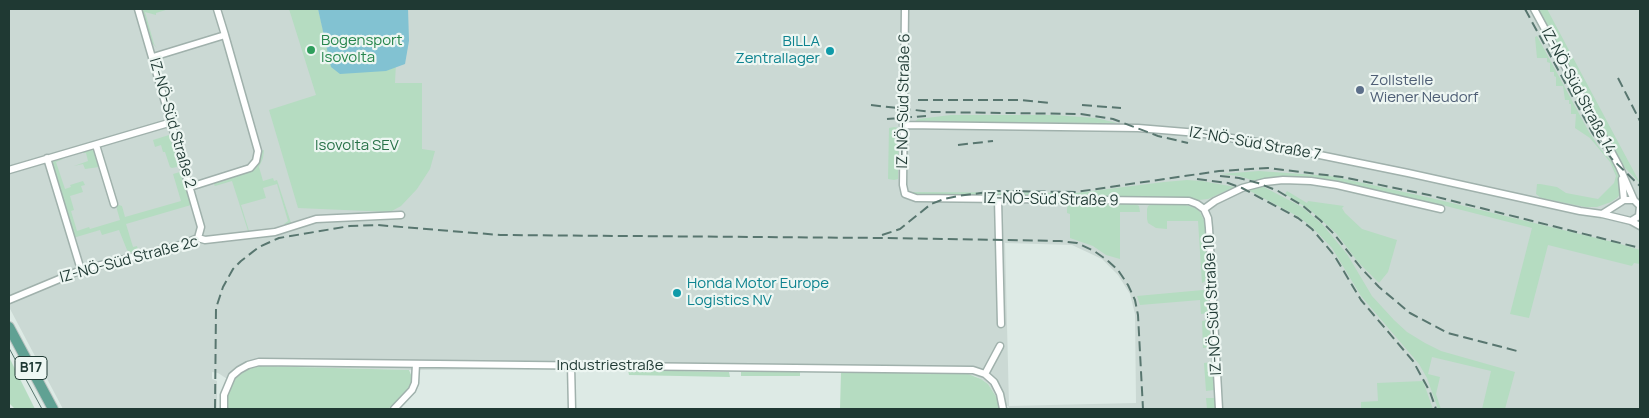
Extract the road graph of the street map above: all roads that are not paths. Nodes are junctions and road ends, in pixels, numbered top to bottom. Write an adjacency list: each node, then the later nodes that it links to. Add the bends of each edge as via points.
1 (138, 9): 6 (street, IZ-NÖ-Süd Straße 2)
2 (217, 9): 5 (street)
3 (905, 9): 8 (street, IZ-NÖ-Süd Straße 6)
4 (1534, 9): 12 (street, IZ-NÖ-Süd Straße 14)
5 (225, 35): 6 (street); 13 (street, via 258,151 256,161 250,168)
6 (153, 57): 7 (street, IZ-NÖ-Süd Straße 2)
7 (172, 122): 9 (street); 13 (street, IZ-NÖ-Süd Straße 2)
8 (903, 125): 14 (street, IZ-NÖ-Süd Straße 6); 21 (street, IZ-NÖ-Süd Straße 7, via 1138,128 1198,133 1251,141)
9 (96, 145): 10 (street); 18 (street)
10 (47, 158): 11 (street); 27 (street)
11 (9, 170)
12 (1622, 173): 16 (street, IZ-NÖ-Süd Straße 14); 17 (street, IZ-NÖ-Süd Straße 14)
13 (190, 187): 26 (street, IZ-NÖ-Süd Straße 2, via 201,227)
14 (905, 194): 15 (street, IZ-NÖ-Süd Straße 9, via 916,198)
15 (998, 199): 19 (street, IZ-NÖ-Süd Straße 9, via 1189,201); 29 (street)
16 (1634, 200): 17 (street); 24 (street, via 1640,206 1640,213)
17 (1621, 202): 21 (street); 23 (street, via 1618,213)
18 (114, 204)
19 (1204, 209): 20 (street, via 1242,188 1283,180 1337,185); 40 (street, IZ-NÖ-Süd Straße 10, via 1209,228)
20 (1442, 209)
21 (1602, 214): 23 (street, IZ-NÖ-Süd Straße 7)
22 (401, 215): 26 (street, IZ-NÖ-Süd Straße 2c, via 316,219 275,232 206,240)
23 (1621, 219): 24 (street)
24 (1631, 221): 25 (street)
25 (1640, 226)
26 (198, 238): 27 (street, IZ-NÖ-Süd Straße 2c)
27 (80, 270): 28 (street, IZ-NÖ-Süd Straße 2c)
28 (9, 300)
29 (1001, 324)
30 (9, 327): 35 (main road, B17)
31 (1000, 346): 34 (street)
32 (416, 364): 33 (street, Industriestraße); 36 (street, Industriestraße, via 253,364 232,376 224,395); 37 (street, via 412,390)
33 (571, 365): 34 (street, Industriestraße, via 920,368 973,370); 38 (street)
34 (985, 374): 39 (street, via 1000,394)
35 (53, 409)
36 (224, 409)
37 (394, 409)
38 (572, 409)
39 (1002, 409)
40 (1219, 409)

